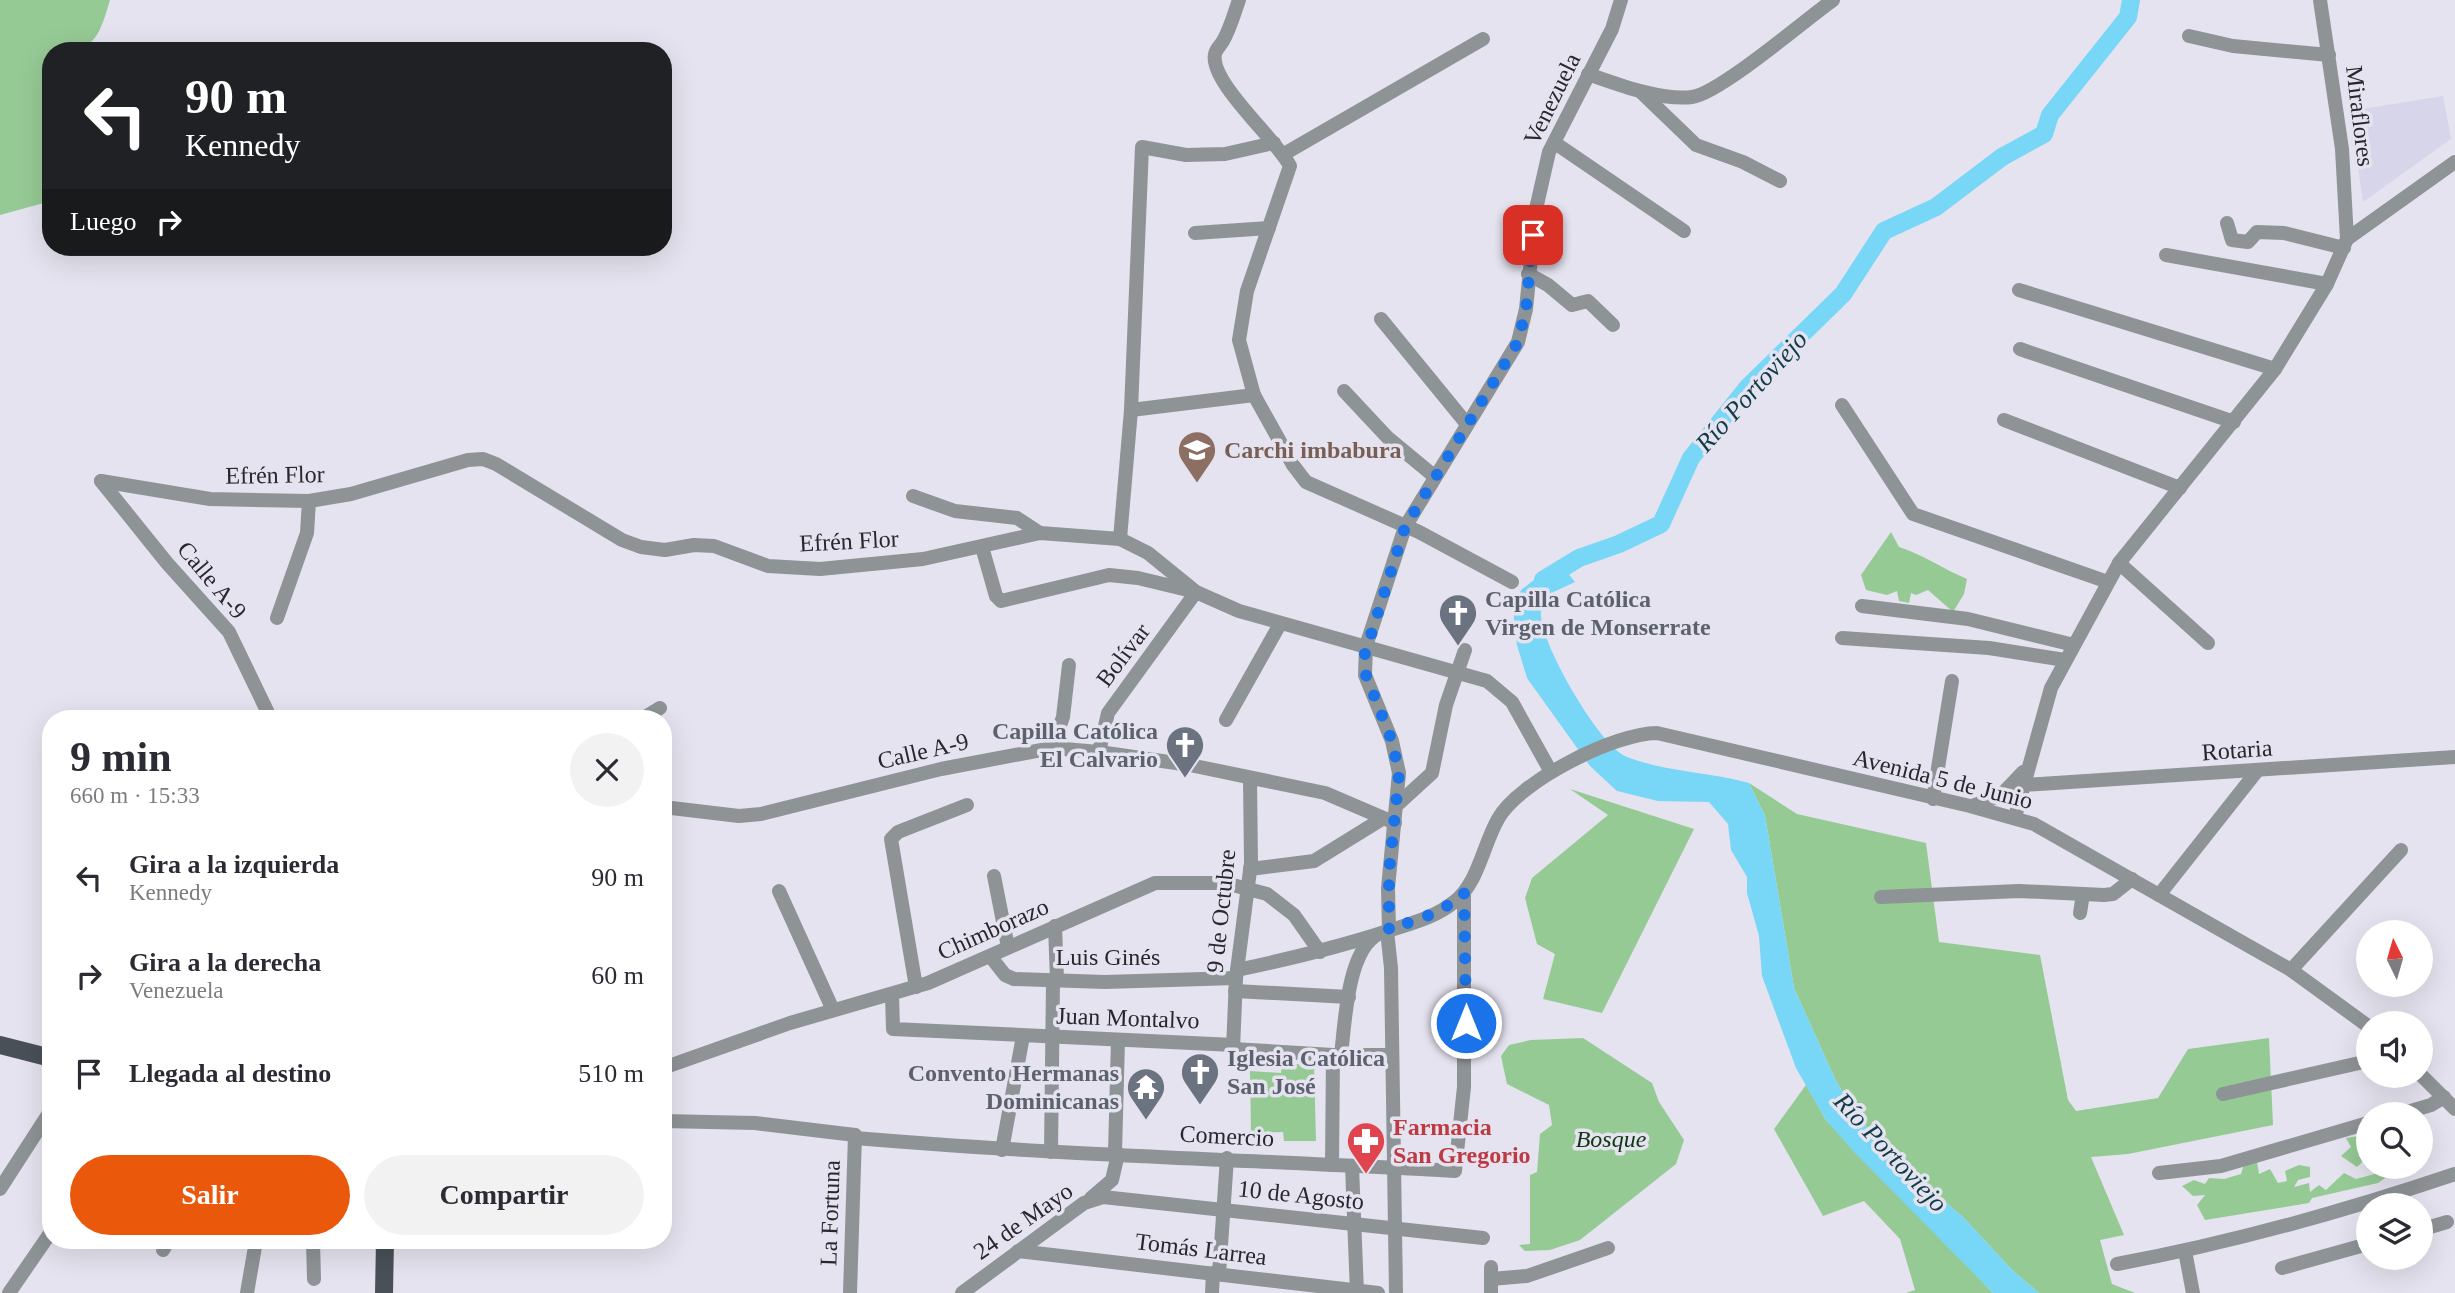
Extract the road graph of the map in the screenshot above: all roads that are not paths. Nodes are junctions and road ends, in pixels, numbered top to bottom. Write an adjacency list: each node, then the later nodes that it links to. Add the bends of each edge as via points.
1 (1239, 0): 11 (street, via 1214,61 1231,93)
2 (1620, 0): 8 (street, Venezuela, via 1612,29)
3 (1833, 0): 9 (street, via 1707,92 1691,97)
4 (2320, 0): 7 (street, Miraflores)
5 (2189, 36): 7 (street, via 2233,46)
6 (1483, 39): 11 (street)
7 (2329, 55): 18 (street, Miraflores, via 2342,149)
8 (1588, 74): 9 (street); 10 (street, Venezuela)
9 (1642, 93): 13 (street, via 1696,145)
10 (1555, 143): 16 (street); 20 (street, Venezuela, via 1536,209)
11 (1279, 148): 15 (street, via 1290,166); 30 (street, via 1186,155 1142,147)
12 (2455, 162): 18 (street)
13 (1780, 181)
14 (2227, 223): 18 (street, via 2232,240 2248,242 2257,232)
15 (1269, 228): 17 (street); 28 (street, via 1248,291 1239,340)
16 (1684, 231)
17 (1195, 233)
18 (2346, 243): 21 (street)
19 (2166, 254): 21 (street)
20 (1528, 274): 24 (street, via 1572,305 1588,301); 33 (street, Venezuela, via 1518,342)
21 (2327, 284): 26 (street)
22 (2019, 290): 26 (street)
23 (1381, 319): 33 (street)
24 (1613, 325)
25 (2020, 349): 32 (street)
26 (2275, 369): 32 (street)
27 (1344, 391): 34 (street, via 1388,438)
28 (1254, 395): 30 (street); 39 (street, via 1306,482)
29 (1842, 405): 45 (street, via 1913,514)
30 (1131, 410): 41 (street)
31 (2004, 420): 36 (street)
32 (2234, 422): 36 (street)
33 (1466, 423): 34 (street, Venezuela)
34 (1434, 476): 39 (street, Venezuela)
35 (101, 481): 38 (street, Efrén Flor, via 210,499); 60 (street, Calle A-9, via 229,632)
36 (2180, 488): 43 (street)
37 (913, 496): 40 (street, via 955,511 1017,518)
38 (309, 501): 42 (street, Efrén Flor, via 483,459 641,547 713,546 768,566 820,569 923,559); 48 (street, via 307,533)
39 (1405, 527): 44 (street); 53 (street, Venezuela)
40 (1040, 533): 41 (street, Efrén Flor); 42 (street, Efrén Flor)
41 (1120, 539): 46 (street, Efrén Flor, via 1148,553)
42 (982, 547): 46 (street, via 1000,601 1109,575)
43 (2119, 563): 45 (street); 51 (street)
44 (1512, 582)
45 (2108, 582): 52 (street)
46 (1196, 592): 49 (street, Efrén Flor); 64 (street, Bolívar, via 1108,713)
47 (1862, 606): 52 (street, via 1968,619)
48 (277, 618)
49 (1280, 624): 53 (street, Efrén Flor); 62 (street)
50 (1842, 638): 55 (street, via 1989,648)
51 (2208, 643)
52 (2074, 645): 55 (street)
53 (1366, 646): 57 (street, Efrén Flor); 72 (street, Venezuela, via 1366,675 1398,761)
54 (1465, 650): 57 (street)
55 (2065, 660): 66 (street, via 2046,702)
56 (1069, 665): 63 (street, via 1063,717)
57 (1457, 671): 67 (street, Efrén Flor, via 1505,693); 72 (street, via 1432,773)
58 (1952, 681): 71 (street)
59 (660, 708): 61 (street)
60 (267, 710)
61 (657, 710)
62 (1226, 720)
63 (1052, 748): 64 (street, Calle A-9); 75 (street, Calle A-9, via 941,769 761,814)
64 (1099, 752): 69 (street, Calle A-9)
65 (2455, 757): 68 (street, Rotaria)
66 (2028, 767): 70 (street); 74 (street, via 2001,795)
67 (1555, 771): 71 (street, Avenida 5 de Junio, via 1624,739 1657,733); 85 (street, Avenida 5 de Junio, via 1507,803)
68 (2257, 771): 70 (street, Rotaria); 87 (street)
69 (1250, 779): 77 (street, Calle A-9, via 1325,793); 79 (street, 9 de Octubre)
70 (2023, 785): 76 (street)
71 (1933, 799): 74 (street, Avenida 5 de Junio)
72 (1398, 804): 77 (street, Venezuela)
73 (967, 805): 98 (street, via 898,832 891,839)
74 (1970, 806): 76 (street, Avenida 5 de Junio)
75 (672, 808)
76 (2015, 817): 81 (street, Avenida 5 de Junio)
77 (1383, 822): 79 (street, via 1314,862); 91 (street, Venezuela, via 1388,888)
78 (2401, 850): 95 (street)
79 (1251, 866): 82 (street); 83 (street, 9 de Octubre)
80 (994, 876): 92 (street)
81 (2132, 879): 86 (street, via 2113,894); 87 (street, Avenida 5 de Junio)
82 (1225, 883): 83 (street, Chimborazo); 90 (street, Chimborazo, via 1155,883)
83 (1247, 888): 93 (street, Chimborazo, via 1286,907); 96 (street, 9 de Octubre)
84 (779, 891): 101 (street)
85 (1464, 893): 91 (street, Luis Ginés, via 1440,911); 128 (street, Comercio, via 1464,1087 1455,1171)
86 (2083, 894): 88 (street, via 2019,891); 89 (street)
87 (2159, 895): 95 (street, Avenida 5 de Junio)
88 (1881, 897)
89 (2080, 913)
90 (1055, 926): 92 (street, Chimborazo); 97 (street)
91 (1385, 932): 93 (street, Luis Ginés); 100 (street, via 1360,954); 109 (street, Venezuela, via 1391,968)
92 (1008, 947): 94 (street, Chimborazo)
93 (1320, 952): 96 (street, Luis Ginés)
94 (989, 956): 97 (street, Luis Ginés, via 1011,979); 98 (street, Chimborazo)
95 (2291, 970): 102 (street, Avenida 5 de Junio)
96 (1236, 980): 97 (street, Luis Ginés); 100 (street); 107 (street, 9 de Octubre)
97 (1055, 981): 104 (street)
98 (916, 987): 99 (street, Chimborazo)
99 (892, 994): 101 (street, Chimborazo); 103 (street, Juan Montalvo, via 893,1029)
100 (1349, 997): 108 (street)
101 (833, 1010): 112 (street, Chimborazo)
102 (2356, 1017)
103 (1023, 1036): 104 (street, Juan Montalvo); 122 (street)
104 (1052, 1038): 105 (street, Juan Montalvo); 123 (street)
105 (1118, 1040): 107 (street, Juan Montalvo); 124 (street)
106 (0, 1045): 110 (main road)
107 (1233, 1047): 108 (street, Juan Montalvo)
108 (1337, 1055): 109 (street, Juan Montalvo); 126 (street)
109 (1392, 1055): 128 (street, Venezuela)
110 (42, 1056)
111 (2356, 1064): 114 (street)
112 (672, 1065)
113 (2433, 1086): 115 (street)
114 (2223, 1094)
115 (2444, 1097): 116 (street); 117 (street)
116 (2433, 1104)
117 (2455, 1109)
118 (672, 1121): 121 (street, Comercio, via 755,1123)
119 (42, 1124): 131 (street)
120 (2356, 1127): 129 (street, via 2221,1166)
121 (855, 1138): 122 (street, Comercio); 161 (street, La Fortuna)
122 (1002, 1150): 123 (street, Comercio)
123 (1052, 1152): 124 (street, Comercio)
124 (1116, 1154): 125 (street, Comercio); 133 (street); 134 (street, via 1112,1180)
125 (1227, 1158): 126 (street, Comercio); 136 (street)
126 (1332, 1165): 127 (street, Comercio)
127 (1352, 1166): 128 (street, Comercio); 138 (street)
128 (1393, 1168): 140 (street, Venezuela)
129 (2159, 1173)
130 (2455, 1174): 132 (street)
131 (0, 1189)
132 (2413, 1193)
133 (1116, 1198): 134 (street, 24 de Mayo, via 1098,1197); 136 (street, 10 de Agosto)
134 (1084, 1203): 142 (street, 24 de Mayo)
135 (2356, 1210): 150 (street)
136 (1224, 1211): 138 (street, 10 de Agosto); 154 (street)
137 (2447, 1222): 139 (street)
138 (1354, 1223): 140 (street, 10 de Agosto); 157 (street)
139 (2433, 1226)
140 (1394, 1227): 141 (street, 10 de Agosto); 165 (street, Venezuela)
141 (1483, 1238)
142 (1034, 1240): 149 (street, 24 de Mayo); 151 (street)
143 (42, 1245): 158 (street)
144 (2356, 1247): 153 (street)
145 (1608, 1248): 156 (street, via 1527,1276)
146 (255, 1249): 159 (street)
147 (313, 1249): 155 (street)
148 (386, 1249): 160 (main road)
149 (1018, 1251): 151 (street, Tomás Larrea); 162 (street, 24 de Mayo)
150 (2185, 1251): 152 (street); 166 (street)
151 (1046, 1254): 154 (street, Tomás Larrea)
152 (2117, 1264)
153 (2282, 1268)
154 (1216, 1274): 157 (street, Tomás Larrea); 163 (street)
155 (314, 1279)
156 (1491, 1280)
157 (1357, 1292): 164 (street, Tomás Larrea)
158 (9, 1293)
159 (247, 1293)
160 (384, 1293)
161 (850, 1293)
162 (962, 1293)
163 (1212, 1293)
164 (1378, 1293)
165 (1396, 1293)
166 (2193, 1293)

